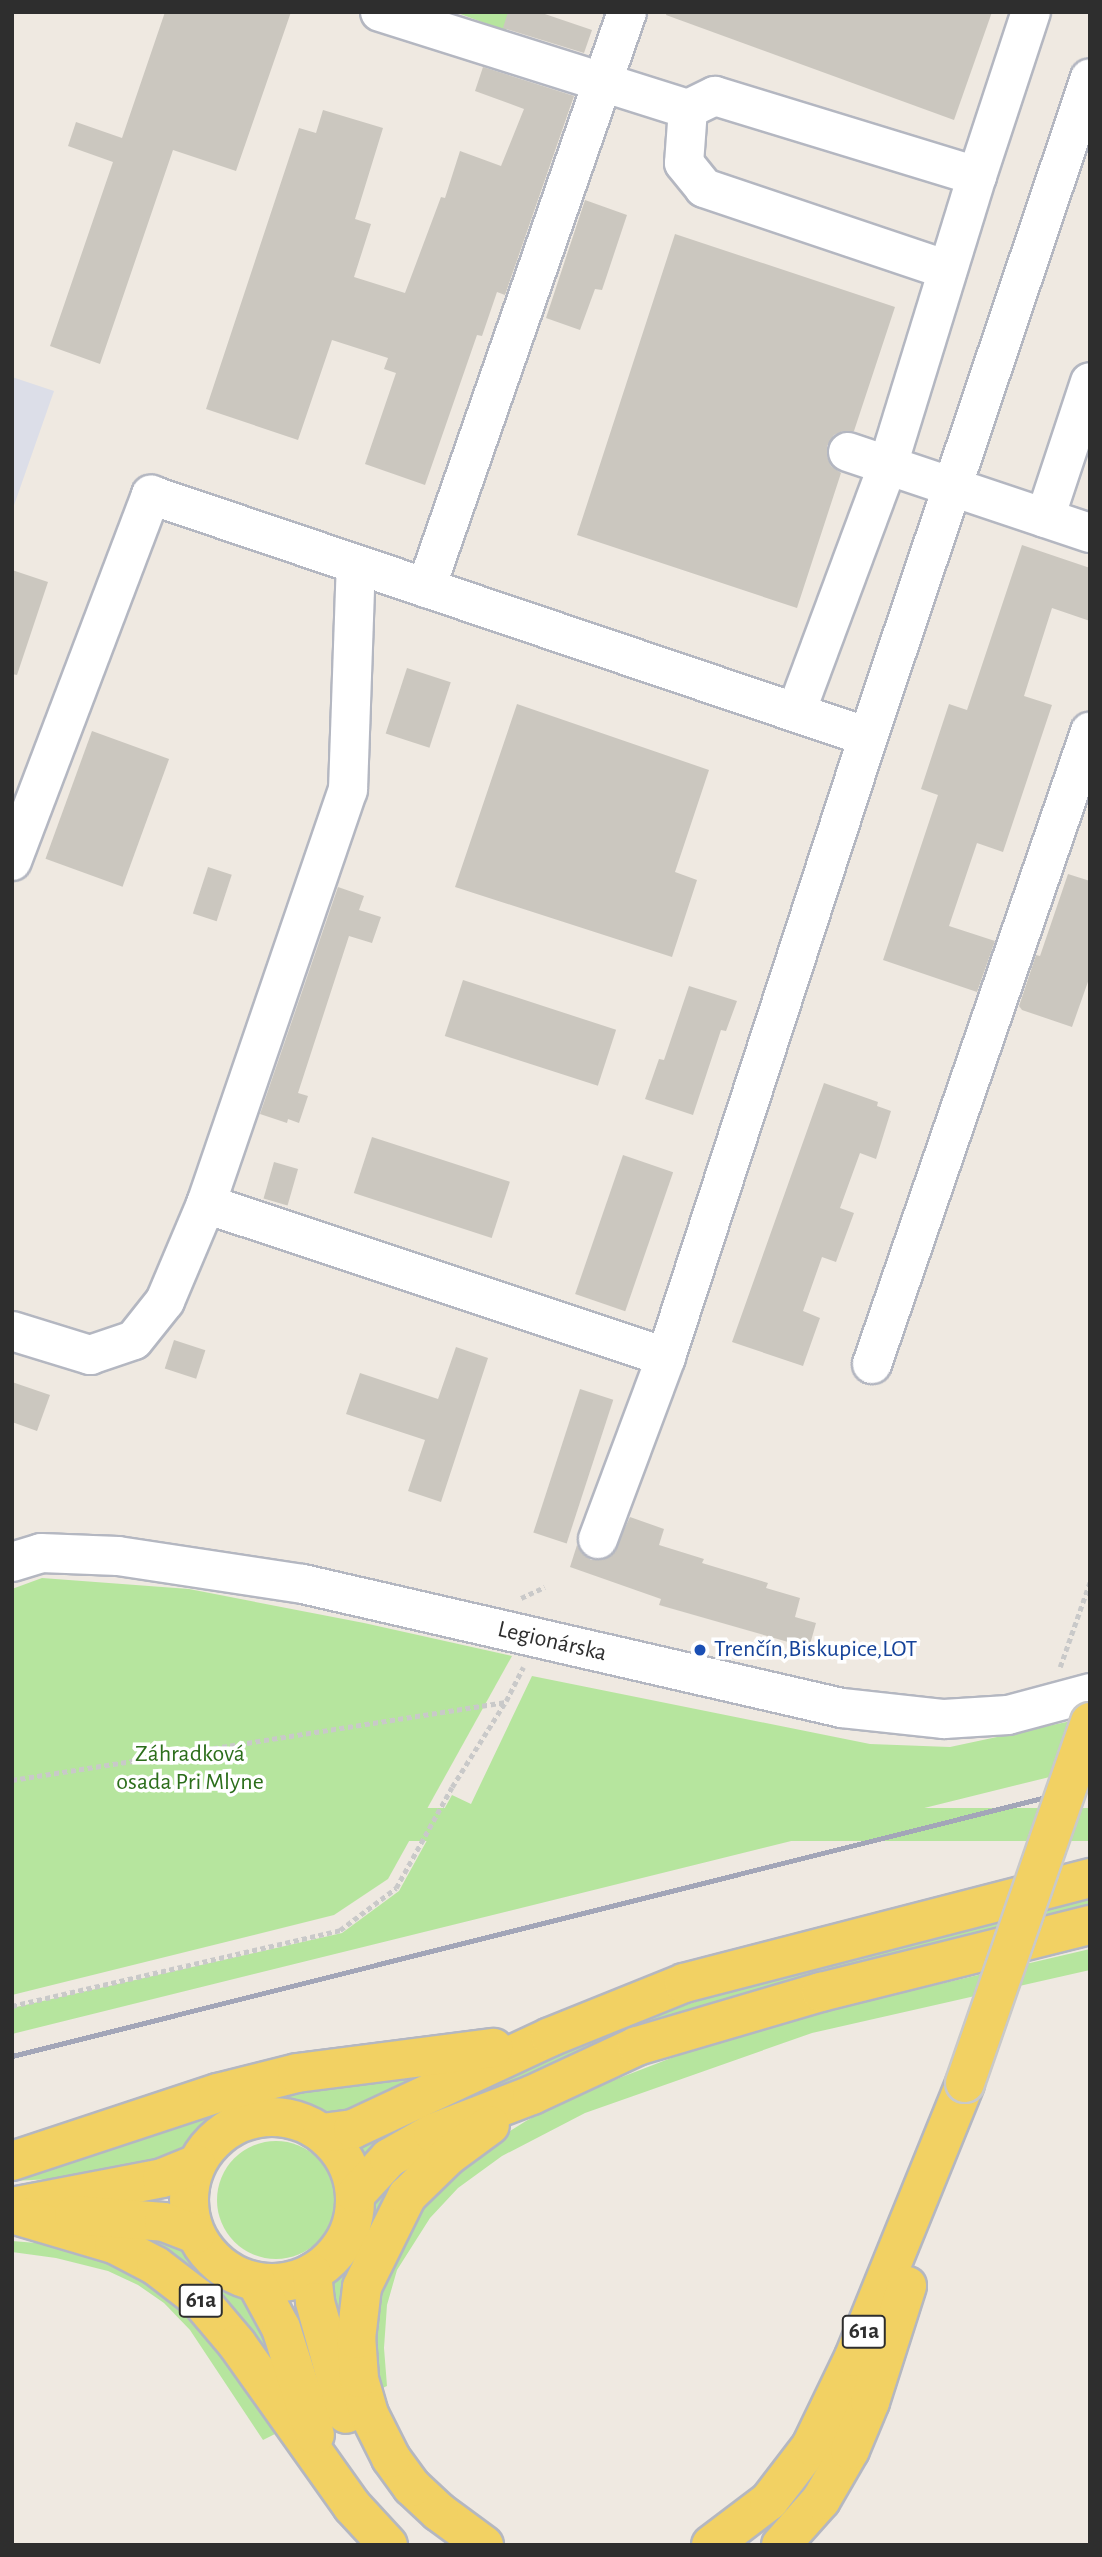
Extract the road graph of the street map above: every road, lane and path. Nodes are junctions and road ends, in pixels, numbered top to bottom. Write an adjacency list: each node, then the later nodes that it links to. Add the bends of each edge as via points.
1 (380, 12): 5 (street)
2 (627, 12): 5 (street)
3 (1031, 12): 7 (street)
4 (1090, 78): 12 (street)
5 (604, 80): 6 (street); 16 (street)
6 (688, 108): 7 (street, via 715,96); 8 (street, via 684,163 704,188)
7 (977, 176): 8 (street)
8 (948, 270): 11 (street)
9 (1090, 382): 13 (street)
10 (848, 452): 11 (street)
11 (888, 465): 12 (street); 17 (street)
12 (953, 485): 13 (street); 19 (street)
13 (1045, 518): 14 (street)
14 (1090, 533)
15 (356, 566): 16 (street); 20 (street, via 151,495); 21 (street, via 348,790)
16 (426, 589): 17 (street)
17 (796, 712): 19 (street)
18 (1090, 732): 24 (street)
19 (868, 737): 23 (street)
20 (12, 861)
21 (206, 1204): 22 (street, via 164,1301 134,1340 90,1355); 23 (street)
22 (12, 1331)
23 (666, 1357): 25 (street)
24 (872, 1364)
25 (598, 1539)
26 (12, 1562): 28 (street, Legionárska, via 41,1553 118,1556 303,1584)
27 (1090, 1582): 31 (path)
28 (536, 1638): 30 (path); 31 (street, Legionárska, via 842,1708 944,1719 1008,1715)
29 (1090, 1693): 31 (street, Legionárska)
30 (506, 1701): 33 (path); 36 (path, via 396,1888 340,1930)
31 (1047, 1706)
32 (1090, 1722): 38 (main road, 61a, bridge)
33 (12, 1780)
34 (1090, 1878): 37 (main road, via 684,1983)
35 (1090, 1925): 39 (main road, via 821,1992 637,2046)
36 (12, 2006)
37 (550, 2037): 40 (main road, via 353,2129); 41 (main road, via 460,2055 298,2073 218,2093)
38 (965, 2083): 52 (main road, 61a, via 854,2357 811,2446 769,2501); 53 (main road, 61a, via 870,2402 850,2450 821,2500)
39 (532, 2095): 43 (main road, via 433,2133 389,2158); 51 (main road, via 447,2156 407,2196 362,2287 356,2339 359,2378 369,2414 391,2458 412,2487)
40 (322, 2133): 42 (main road, via 288,2118 252,2119 219,2136); 43 (main road, via 346,2160)
41 (12, 2161)
42 (197, 2164): 44 (main road, via 162,2179); 45 (main road, via 189,2199)
43 (356, 2194): 46 (main road, via 354,2218 345,2240 331,2259)
44 (12, 2211): 45 (main road, via 164,2222); 48 (main road, 61a, via 114,2244 156,2266 199,2299)
45 (196, 2234): 47 (main road, via 220,2265)
46 (312, 2273): 47 (main road, via 285,2283); 50 (main road, via 332,2370 363,2451 393,2493)
47 (256, 2282): 48 (main road, 61a, via 281,2328)
48 (327, 2470): 49 (main road, 61a)
49 (388, 2545)
50 (451, 2545)
51 (484, 2545)
52 (711, 2545)
53 (781, 2545)

